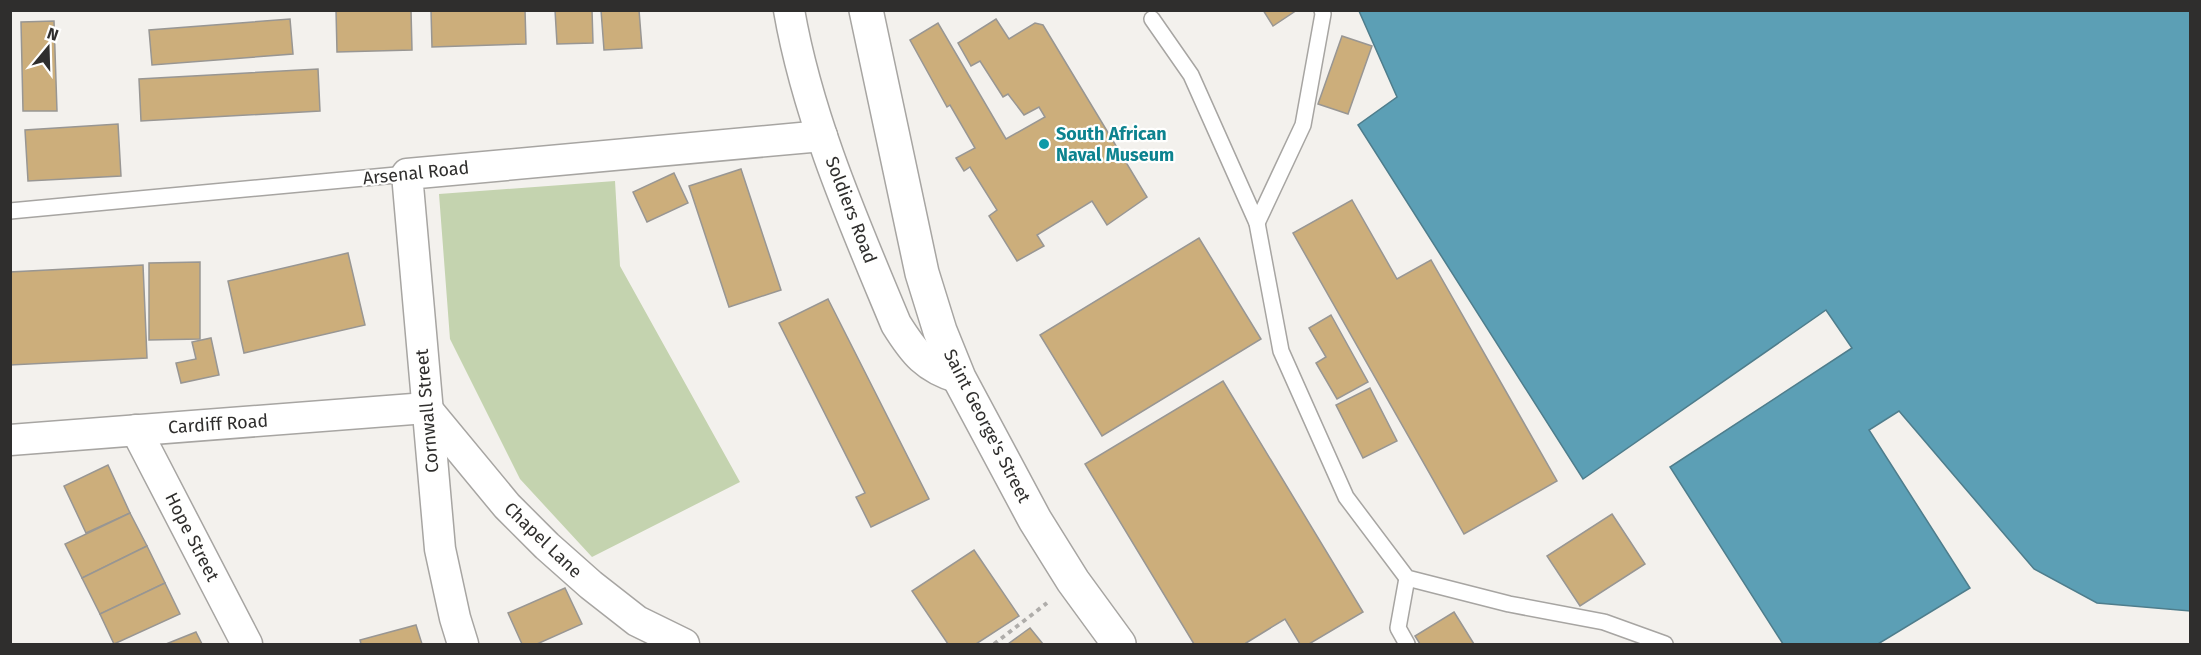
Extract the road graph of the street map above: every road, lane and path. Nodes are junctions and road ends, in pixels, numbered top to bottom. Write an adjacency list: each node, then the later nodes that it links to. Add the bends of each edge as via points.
1 (789, 10): 5 (street, Soldiers Road, via 797,53)
2 (866, 10): 9 (main road, Saint George's Street, via 922,273)
3 (1322, 10): 8 (lane, via 1303,125)
4 (1152, 19): 8 (lane, via 1191,75)
5 (822, 136): 6 (street, Arsenal Road); 9 (street, Soldiers Road, via 896,324 911,348 926,362)
6 (407, 174): 7 (lane, Arsenal Road); 10 (street, Cornwall Street)
7 (10, 211)
8 (1257, 223): 13 (lane, via 1281,351 1346,497)
9 (959, 378): 14 (main road, Saint George's Street)
10 (426, 408): 11 (street, Cardiff Road); 16 (street, Cornwall Street, via 440,549); 17 (street, Chapel Lane, via 507,506 548,546 637,621)
11 (136, 430): 12 (street, Cardiff Road); 15 (street, Hope Street)
12 (10, 440)
13 (1407, 578): 20 (lane, via 1398,628); 21 (lane, via 1509,604 1604,622)
14 (1072, 581): 18 (path); 19 (main road, Saint George's Street)
15 (247, 645)
16 (463, 645)
17 (684, 645)
18 (994, 645)
19 (1119, 645)
20 (1407, 645)
21 (1665, 645)

